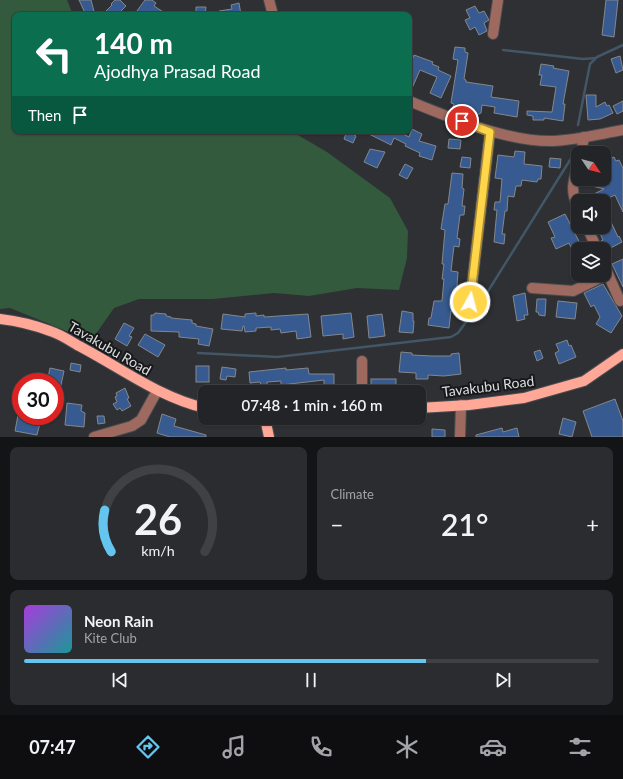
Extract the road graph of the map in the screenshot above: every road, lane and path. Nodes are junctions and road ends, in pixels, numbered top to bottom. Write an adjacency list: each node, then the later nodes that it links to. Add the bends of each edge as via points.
1 (269, 0): 3 (street)
2 (498, 0): 4 (street)
3 (272, 12)
4 (493, 34)
5 (412, 102): 7 (street)
6 (623, 130): 8 (street)
7 (490, 132): 8 (street, via 553,141); 14 (street)
8 (584, 137): 9 (street)
9 (582, 146)
10 (611, 281): 13 (street)
11 (587, 282): 12 (street, via 573,291)
12 (532, 288)
13 (620, 301)
14 (470, 302)
15 (0, 319): 19 (main road, Tavakubu Road, via 52,331)
16 (623, 354): 20 (main road, Tavakubu Road, via 584,382 524,398)
17 (362, 361): 18 (street)
18 (362, 385)
19 (157, 391): 21 (main road, Tavakubu Road); 24 (street, via 141,420 132,426)
20 (461, 405): 22 (main road, Tavakubu Road); 26 (street)
21 (198, 406)
22 (426, 408)
23 (266, 425): 25 (main road)
24 (94, 437)
25 (269, 437)
26 (460, 437)

